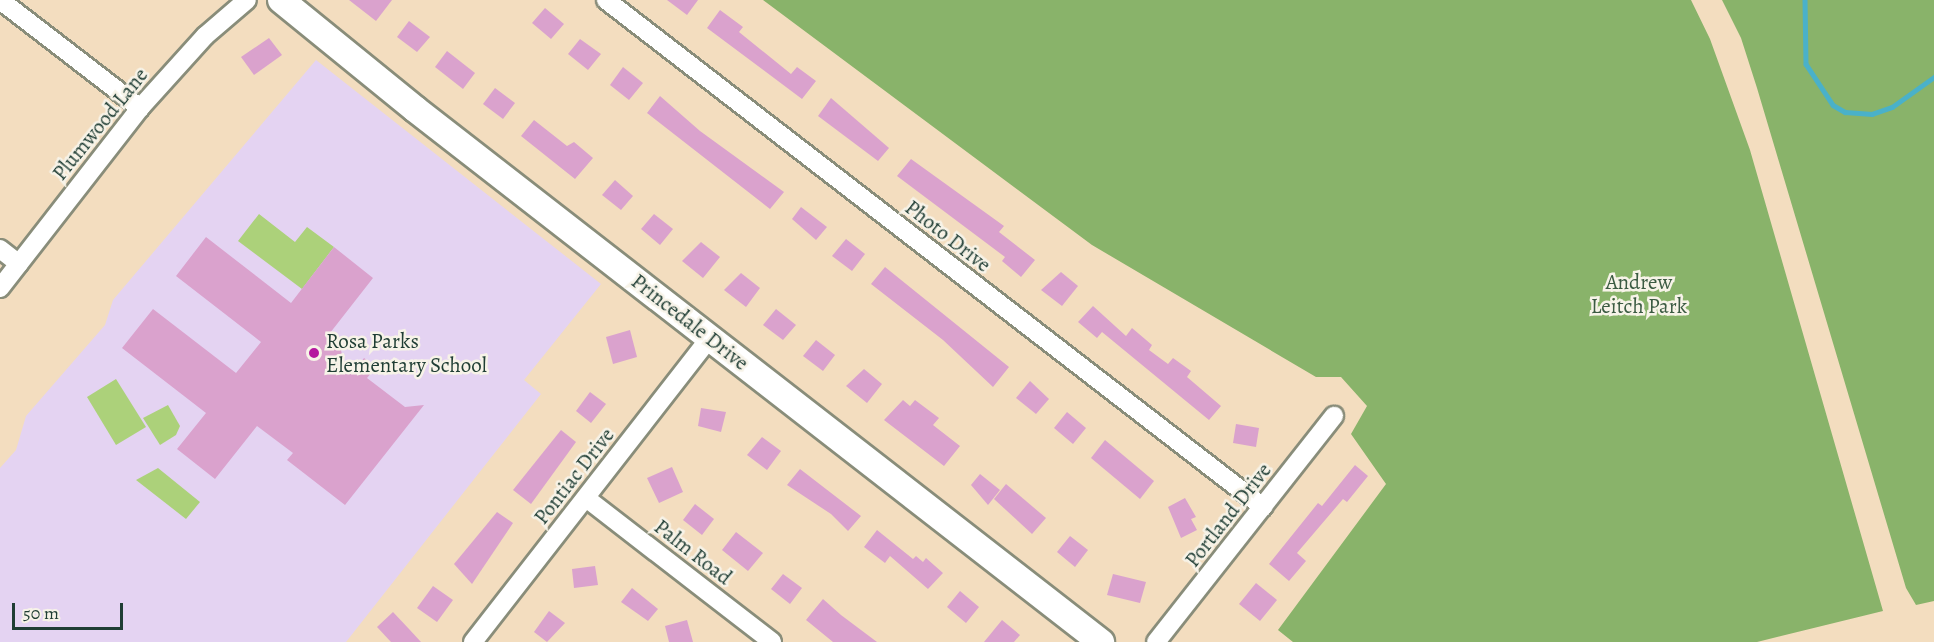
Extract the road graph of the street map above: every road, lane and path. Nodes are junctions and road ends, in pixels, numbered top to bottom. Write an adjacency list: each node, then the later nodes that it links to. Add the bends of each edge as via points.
1 (0, 0): 5 (street)
2 (247, 0): 5 (street, Plumwood Lane, via 205,36)
3 (281, 0): 9 (street, Princedale Drive)
4 (606, 0): 12 (street, Photo Drive)
5 (140, 108): 7 (street, Plumwood Lane)
6 (0, 249): 7 (street)
7 (19, 264): 8 (street, Plumwood Lane)
8 (0, 288)
9 (710, 338): 11 (street, Pontiac Drive); 16 (street, Princedale Drive)
10 (1334, 416): 12 (street, Portland Drive)
11 (586, 498): 13 (street, Palm Road); 14 (street, Pontiac Drive)
12 (1263, 507): 17 (street, Portland Drive)
13 (751, 635): 15 (street, Palm Road)
14 (474, 642)
15 (772, 642)
16 (1101, 642)
17 (1156, 642)

